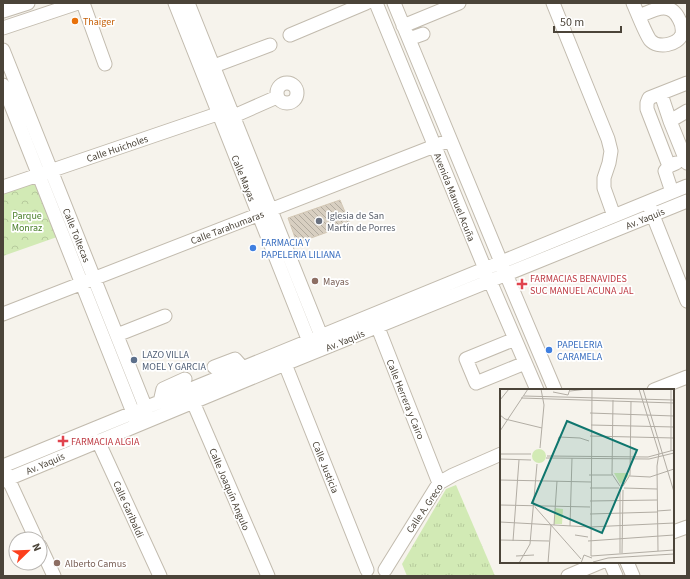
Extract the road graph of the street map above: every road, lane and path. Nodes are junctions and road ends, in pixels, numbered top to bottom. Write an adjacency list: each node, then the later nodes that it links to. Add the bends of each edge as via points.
1 (28, 3): 12 (street)
2 (78, 3): 15 (street)
3 (83, 3): 21 (street)
4 (175, 3): 28 (street, Calle Mayas)
5 (188, 3): 22 (street, Calle Mayas)
6 (366, 3): 17 (street)
7 (376, 3): 31 (street, Avenida Manuel Acuña)
8 (394, 3): 14 (street, Avenida Manuel Acuña)
9 (459, 3): 14 (street)
10 (554, 3): 44 (street, via 608,138 611,151 604,188)
11 (633, 3): 13 (street)
12 (3, 11)
13 (639, 16)
14 (404, 26): 18 (street, Avenida Manuel Acuña)
15 (3, 28)
16 (423, 34): 18 (street)
17 (290, 35)
18 (409, 39): 30 (street, Avenida Manuel Acuña)
19 (270, 45): 22 (street)
20 (3, 50): 34 (street, Calle Toltecas)
21 (105, 64)
22 (214, 66): 28 (street, Calle Mayas)
23 (687, 83): 25 (street)
24 (3, 85): 35 (street, Calle Toltecas)
25 (661, 94): 29 (street); 33 (street, via 649,98 646,109)
26 (277, 97): 28 (street, Calle Huicholes)
27 (687, 112): 29 (street)
28 (228, 113): 34 (street, Calle Huicholes); 41 (street, Calle Mayas); 42 (street, Calle Mayas)
29 (670, 121): 32 (street)
30 (450, 140): 31 (street, Calle Tarahumaras); 45 (street, Avenida Manuel Acuña)
31 (434, 146): 41 (street, Calle Tarahumaras); 46 (street, Avenida Manuel Acuña)
32 (686, 162): 33 (street)
33 (669, 166): 38 (street, via 665,171)
34 (51, 170): 35 (street, Calle Huicholes); 48 (street, Calle Toltecas)
35 (38, 175): 37 (street, Calle Huicholes); 50 (street, Calle Toltecas)
36 (687, 186): 38 (street, Av. Yaquis)
37 (3, 187)
38 (672, 192): 40 (street, Av. Yaquis)
39 (687, 201): 43 (street, Av. Yaquis)
40 (647, 202): 43 (street); 44 (street, Av. Yaquis)
41 (271, 210): 42 (street, Calle Tarahumaras); 58 (street, Calle Mayas)
42 (259, 214): 48 (street, Calle Tarahumaras); 59 (street, Calle Mayas)
43 (652, 215): 47 (street, Av. Yaquis); 51 (street)
44 (614, 216): 45 (street, Av. Yaquis)
45 (500, 262): 46 (street, Av. Yaquis); 47 (street, Avenida Manuel Acuña)
46 (485, 269): 49 (street, Avenida Manuel Acuña); 53 (street, Av. Yaquis)
47 (506, 274): 49 (street, Av. Yaquis); 70 (street, Avenida Manuel Acuña)
48 (94, 278): 50 (street, Calle Tarahumaras); 56 (street, Calle Toltecas)
49 (490, 281): 55 (street, Av. Yaquis); 57 (street, Avenida Manuel Acuña)
50 (81, 283): 52 (street, Calle Tarahumaras); 76 (street, Calle Toltecas)
51 (687, 301)
52 (3, 314)
53 (372, 315): 55 (street, Calle Herrera y Cairo); 58 (street, Av. Yaquis)
54 (165, 316): 56 (street)
55 (377, 327): 60 (street, Av. Yaquis); 81 (street, Calle Herrera y Cairo)
56 (117, 335): 75 (street, Calle Toltecas)
57 (513, 335): 62 (street); 64 (street, Avenida Manuel Acuña); 64 (street, via 466,359 476,383)
58 (322, 336): 59 (street, Av. Yaquis); 60 (street, Calle Mayas)
59 (309, 341): 61 (street, Calle Mayas); 66 (street, Av. Yaquis)
60 (327, 348): 61 (street, Av. Yaquis)
61 (314, 353): 63 (street, Av. Yaquis)
62 (462, 353)
63 (285, 364): 74 (street, Av. Yaquis); 89 (street, Calle Justicia)
64 (527, 366): 69 (street, Avenida Manuel Acuña); 72 (street)
65 (214, 367): 66 (street, via 235,360)
66 (242, 368): 73 (street, Av. Yaquis)
67 (687, 376): 71 (street)
68 (185, 379): 73 (street, via 163,389)
69 (537, 389)
70 (555, 389)
71 (656, 389)
72 (482, 390)
73 (160, 402): 75 (street, Av. Yaquis)
74 (192, 402): 75 (street, Av. Yaquis); 93 (street, Calle Joaquín Angulo)
75 (148, 414): 76 (street, Av. Yaquis)
76 (135, 419): 77 (street, Av. Yaquis); 79 (street, Av. Yaquis)
77 (98, 441): 80 (street, Av. Yaquis); 92 (street, Calle Garibaldi)
78 (500, 454): 81 (street, Calle A. Greco, via 453,474)
79 (3, 466): 80 (street)
80 (5, 480): 83 (street)
81 (439, 483): 90 (street, Calle A. Greco)
82 (687, 527): 84 (street)
83 (32, 531)
84 (674, 532)
85 (48, 563): 91 (street)
86 (599, 563): 94 (street)
87 (610, 563): 95 (street)
88 (628, 563): 96 (street)
89 (364, 573): 90 (street, via 376,567)
90 (388, 573)
91 (54, 576)
92 (160, 576)
93 (268, 576)
94 (568, 576)
95 (616, 576)
96 (633, 576)

